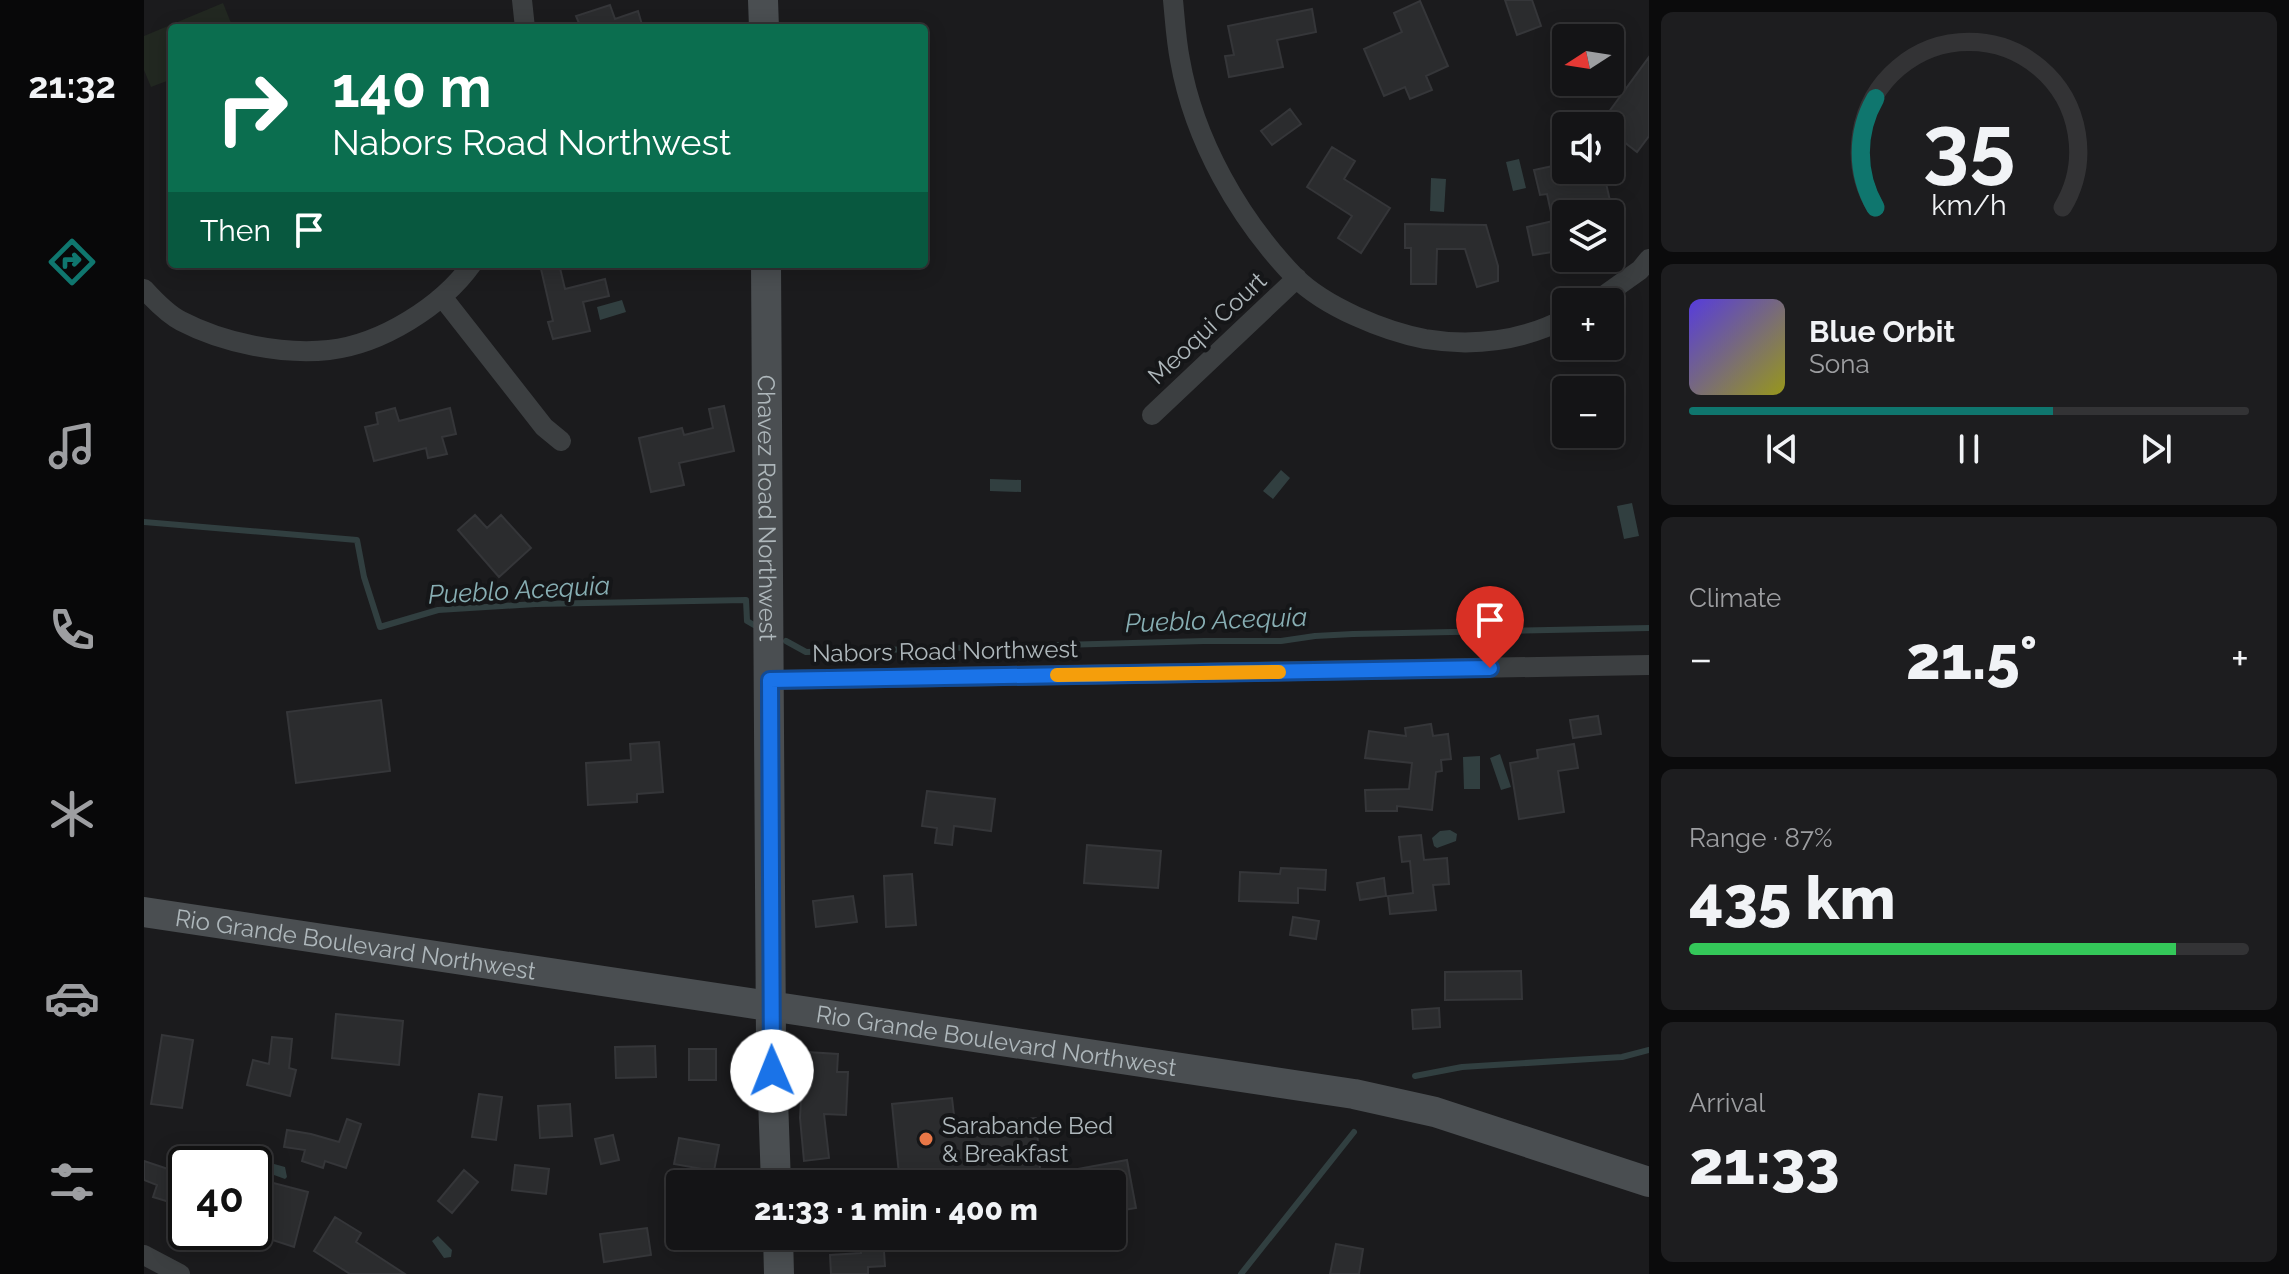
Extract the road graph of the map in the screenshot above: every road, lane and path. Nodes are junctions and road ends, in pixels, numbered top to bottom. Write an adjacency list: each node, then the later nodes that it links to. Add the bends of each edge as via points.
1 (522, 0): 4 (street)
2 (763, 0): 5 (street)
3 (1173, 0): 9 (street, via 1180,61 1195,116 1219,172 1250,222)
4 (525, 24)
5 (764, 24)
6 (469, 268): 12 (street)
7 (766, 268): 17 (street, Chavez Road Northwest)
8 (1646, 269): 10 (street)
9 (1297, 278): 13 (street, via 1395,333 1442,342 1507,339); 14 (street, Meoqui Court)
10 (1617, 288)
11 (144, 289): 12 (street, via 178,320 208,333 295,350 331,350 372,338)
12 (443, 298): 15 (street, via 544,427)
13 (1552, 326)
14 (1152, 415)
15 (561, 441)
16 (1649, 665): 17 (street, Nabors Road Northwest)
17 (770, 680): 19 (street, Chavez Road Northwest)
18 (144, 912): 19 (street, Rio Grande Boulevard Northwest)
19 (771, 1006): 20 (street, Chavez Road Northwest); 21 (street, Rio Grande Boulevard Northwest, via 1354,1094 1435,1112)
20 (776, 1170)
21 (1649, 1182)
22 (778, 1250): 25 (street)
23 (144, 1255): 24 (street)
24 (180, 1274)
25 (779, 1274)

